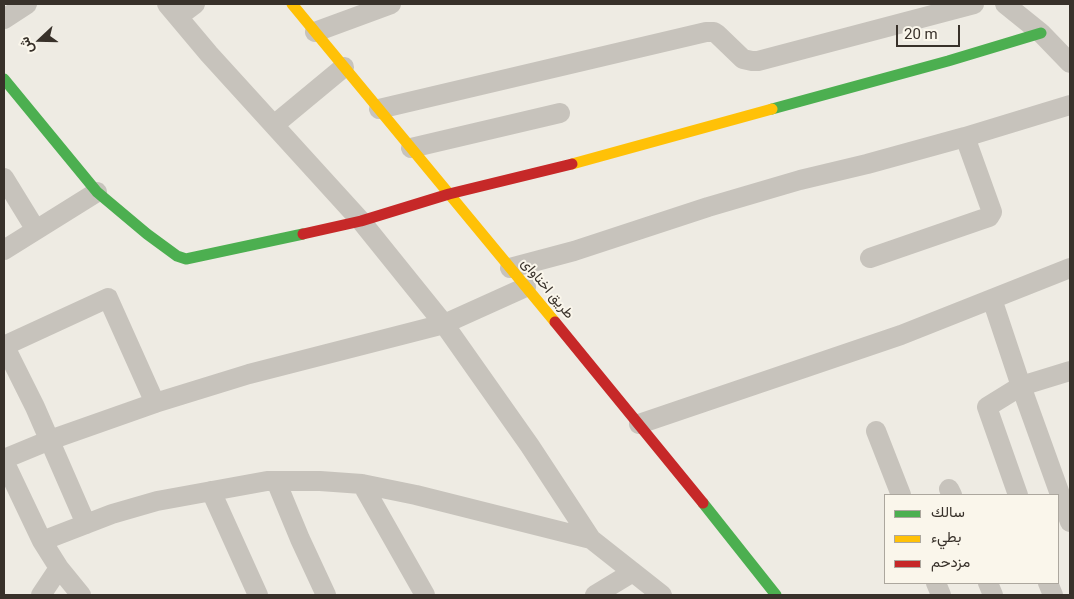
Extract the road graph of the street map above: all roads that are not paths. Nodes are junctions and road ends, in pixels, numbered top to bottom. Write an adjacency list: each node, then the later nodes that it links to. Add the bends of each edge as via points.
1 (26, 4): 8 (street)
2 (195, 4): 7 (street)
3 (292, 4): 9 (street, طريق اخناواى)
4 (391, 4): 9 (street)
5 (974, 4): 15 (street, via 758,61 743,59 717,34 706,32)
6 (1005, 4): 10 (street)
7 (173, 10): 17 (street)
8 (4, 19)
9 (315, 32): 12 (street, طريق اخناواى)
10 (1041, 33): 11 (street); 22 (street, via 573,164)
11 (1070, 63)
12 (344, 67): 15 (street, طريق اخناواى); 17 (street)
13 (4, 79): 21 (street)
14 (1070, 105): 18 (street)
15 (378, 109): 19 (street, طريق اخناواى)
16 (560, 113): 19 (street)
17 (274, 125): 23 (street)
18 (965, 136): 26 (street, via 991,215); 27 (street, via 708,207 574,251)
19 (411, 148): 22 (street, طريق اخناواى)
20 (4, 178): 24 (street)
21 (97, 192): 23 (street, via 154,239 186,259); 24 (street)
22 (449, 194): 23 (street); 27 (street, طريق اخناواى)
23 (361, 221): 31 (street)
24 (36, 230): 25 (street)
25 (4, 250)
26 (870, 258)
27 (510, 268): 29 (street, طريق اخناواى)
28 (1070, 268): 30 (street)
29 (526, 287): 31 (street); 36 (street, طريق اخناواى)
30 (992, 299): 34 (street); 36 (street, via 901,334)
31 (444, 324): 35 (street, via 249,374); 47 (street)
32 (4, 345): 35 (street, via 108,298); 38 (street)
33 (1070, 371): 34 (street)
34 (1021, 386): 44 (street, via 987,407); 45 (street)
35 (155, 403): 38 (street)
36 (639, 424): 58 (street, طريق اخناواى)
37 (876, 431): 43 (street)
38 (50, 440): 39 (street); 46 (street)
39 (4, 460): 48 (street)
40 (276, 481): 41 (street); 42 (street); 54 (street)
41 (362, 484): 47 (street); 55 (street)
42 (211, 492): 46 (street, via 157,501); 53 (street)
43 (901, 494)
44 (1018, 494)
45 (1070, 522)
46 (86, 524): 48 (street)
47 (591, 539): 50 (street)
48 (42, 541): 49 (street)
49 (59, 568): 51 (street); 52 (street)
50 (633, 572): 56 (street); 57 (street)
51 (41, 595)
52 (81, 595)
53 (258, 595)
54 (326, 595)
55 (425, 595)
56 (596, 595)
57 (662, 595)
58 (776, 595)

